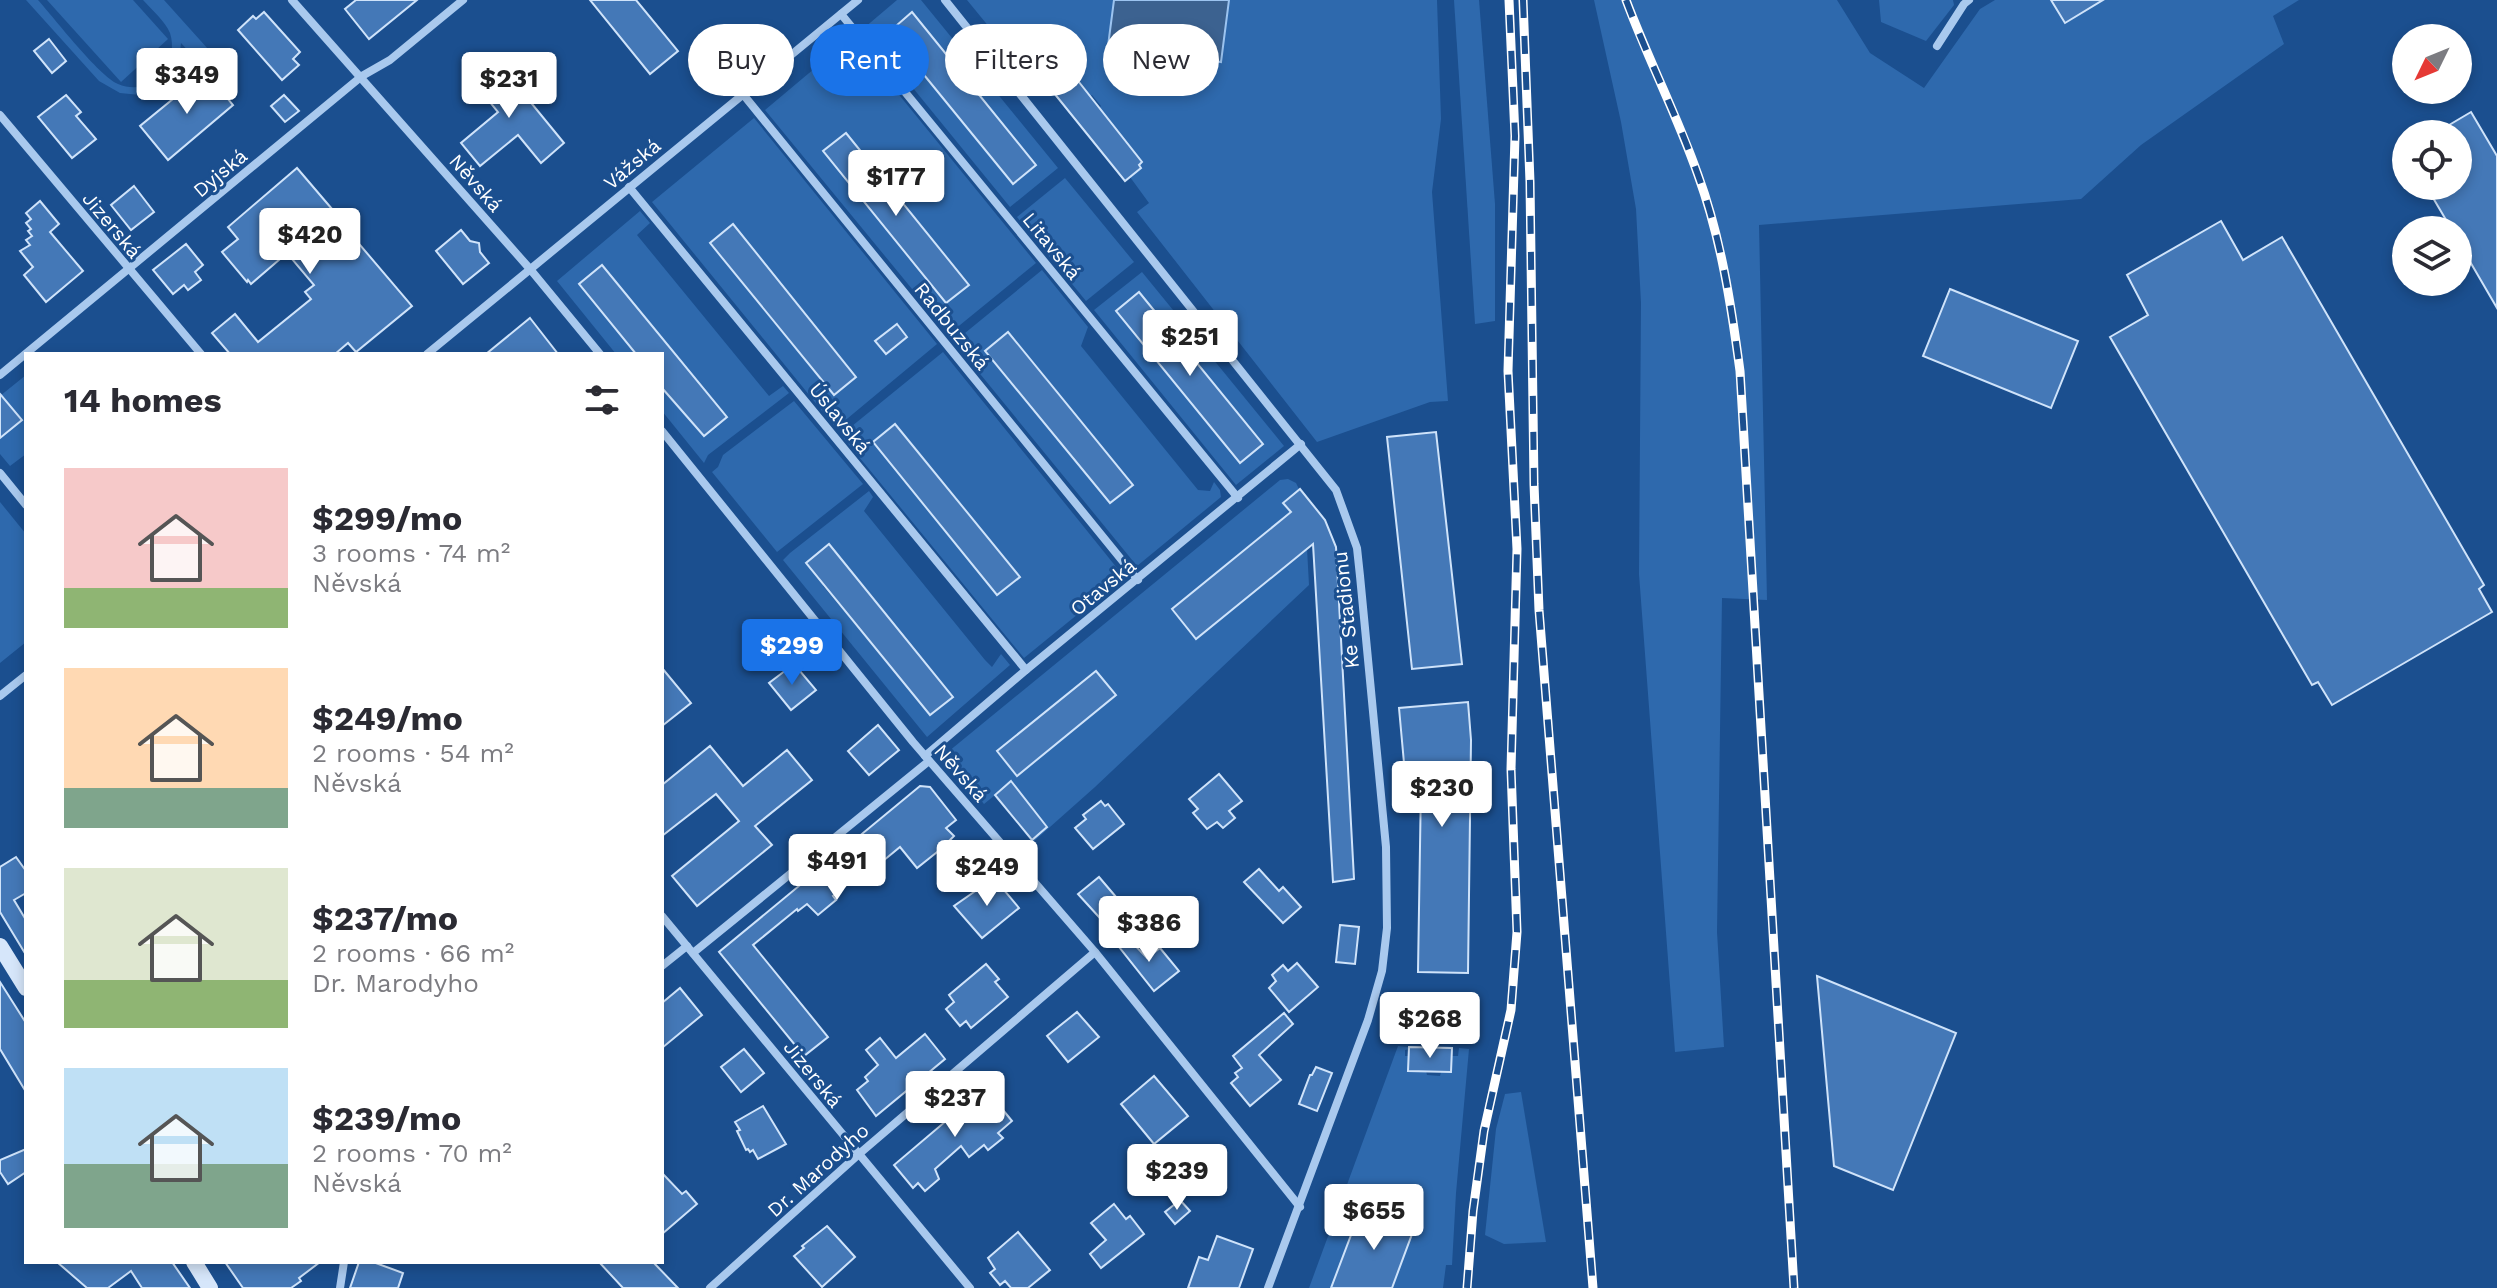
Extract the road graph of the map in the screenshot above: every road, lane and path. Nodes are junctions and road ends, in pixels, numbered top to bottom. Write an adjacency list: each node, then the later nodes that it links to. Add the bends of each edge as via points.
1 (292, 0): 9 (street, Něvská)
2 (463, 0): 9 (street, Dyjská, via 390,60)
3 (858, 0): 6 (street, Vážská)
4 (945, 0): 23 (street, Ke Stadionu)
5 (1966, 1): 7 (street)
6 (841, 14): 8 (street, Vážská); 25 (street, Litavská)
7 (1937, 46)
8 (794, 52)
9 (362, 76): 14 (street, Něvská); 15 (street, Dyjská)
10 (738, 96): 13 (street, Vážská)
11 (744, 96): 27 (street, Radbuzská)
12 (0, 115): 15 (street, Jizerská)
13 (629, 187): 14 (street, Vážská); 28 (street, Úslavská)
14 (530, 269): 18 (street, Vážská); 19 (street, Něvská)
15 (128, 270): 16 (street, Dyjská); 17 (street, Jizerská)
16 (28, 352)
17 (199, 352)
18 (429, 352)
19 (598, 352)
20 (24, 355): 21 (street, Dyjská)
21 (0, 375)
22 (664, 433): 31 (street, Něvská)
23 (1301, 444): 25 (street, Otavská); 39 (street, Ke Stadionu, via 1336,490 1357,548 1388,902 1382,971 1368,1020)
24 (0, 473): 26 (street)
25 (1238, 498): 27 (street, Otavská)
26 (24, 503)
27 (1138, 580): 28 (street, Otavská)
28 (1026, 670): 31 (street, Otavská)
29 (24, 677): 30 (street)
30 (0, 696)
31 (927, 758): 34 (street, Otavská); 35 (street, Něvská)
32 (664, 918): 34 (street, Jizerská)
33 (0, 946): 37 (street)
34 (690, 949): 36 (street, Otavská); 38 (street, Jizerská)
35 (1095, 952): 38 (street, Dr. Marodyho); 39 (street, Něvská)
36 (664, 965)
37 (24, 985)
38 (859, 1154): 44 (street, Dr. Marodyho); 45 (street, Jizerská)
39 (1300, 1207): 46 (street, Ke Stadionu)
40 (195, 1264): 42 (street)
41 (344, 1264): 43 (street)
42 (210, 1288)
43 (340, 1288)
44 (710, 1288)
45 (970, 1288)
46 (1268, 1288)

